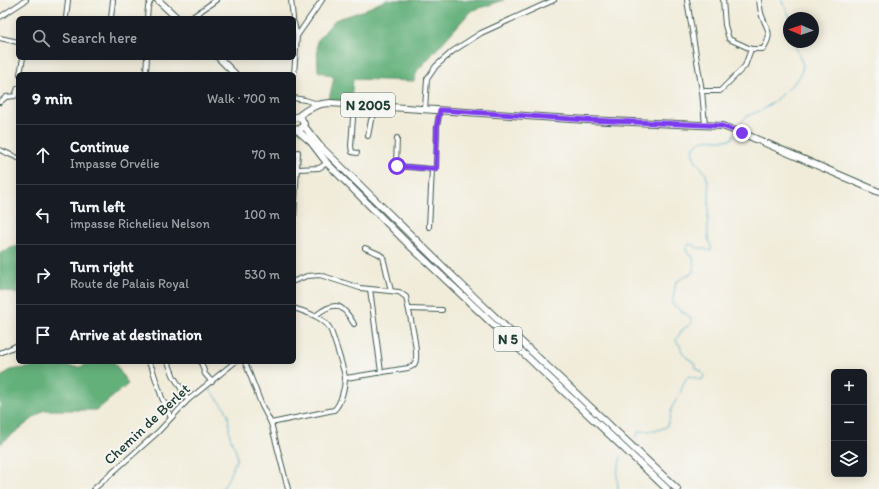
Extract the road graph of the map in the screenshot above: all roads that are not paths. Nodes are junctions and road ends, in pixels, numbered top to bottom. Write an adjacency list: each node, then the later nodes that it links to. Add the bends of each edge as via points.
1 (26, 0): 19 (street)
2 (68, 0): 13 (street)
3 (113, 0): 14 (street)
4 (151, 0): 15 (street)
5 (158, 0): 16 (main road)
6 (216, 0): 17 (street)
7 (291, 0): 18 (street)
8 (322, 0): 21 (street)
9 (554, 0): 41 (street, via 481,33 436,66 428,79)
10 (687, 0): 34 (street)
11 (723, 0): 25 (street, via 729,39)
12 (760, 0): 25 (street, via 761,14 769,31 768,41 763,49)
13 (66, 16)
14 (111, 16)
15 (147, 16)
16 (175, 16)
17 (194, 16)
18 (293, 16)
19 (0, 17)
20 (296, 32): 21 (street)
21 (297, 36): 24 (street)
22 (0, 38): 23 (street)
23 (16, 42)
24 (296, 49)
25 (751, 49): 34 (street, via 745,66 720,91)
26 (23, 60): 30 (street)
27 (147, 60): 31 (street)
28 (221, 60): 32 (main road)
29 (295, 60): 33 (street)
30 (20, 72)
31 (146, 72)
32 (233, 72)
33 (294, 72)
34 (702, 91): 46 (street)
35 (16, 93): 37 (street)
36 (296, 98): 38 (street)
37 (0, 102)
38 (318, 104): 39 (main road, N 2005); 43 (main road, N 2005); 45 (main road)
39 (354, 104): 40 (main road, N 2005); 53 (street, via 351,146 352,152)
40 (378, 106): 41 (main road, N 2005); 48 (street, via 371,120)
41 (425, 109): 42 (main road, N 2005)
42 (440, 110): 46 (main road, N 2005); 57 (street)
43 (296, 116)
44 (296, 117): 45 (main road, N 5, via 302,118)
45 (303, 123): 47 (main road, N 5, via 301,129); 50 (main road, N 5)
46 (705, 125): 58 (main road, N 2005, via 722,126 742,133)
47 (296, 130): 55 (main road, N 5)
48 (368, 136)
49 (397, 138): 57 (street, via 397,166)
50 (320, 146): 55 (main road, via 328,158); 86 (main road, N 5)
51 (0, 150): 54 (street)
52 (298, 152): 56 (street)
53 (356, 153)
54 (16, 157)
55 (327, 163): 56 (street, via 319,168); 85 (main road, N 5, via 469,302)
56 (298, 169): 59 (street)
57 (434, 169): 60 (street)
58 (879, 192)
59 (296, 193)
60 (429, 227)
61 (364, 248): 64 (street, via 383,257)
62 (296, 280): 63 (street, via 320,275)
63 (370, 289): 64 (street); 77 (street)
64 (391, 291): 66 (street, via 399,292 406,297)
65 (296, 309): 68 (street)
66 (408, 309): 67 (street); 77 (street, via 416,343 415,363 408,368)
67 (442, 310)
68 (315, 316): 69 (street, via 325,308 340,307 347,311); 78 (street, via 330,328)
69 (354, 324)
70 (16, 346): 71 (street)
71 (0, 353)
72 (149, 364): 81 (street)
73 (169, 364): 80 (street)
74 (202, 364): 79 (street, via 205,374)
75 (233, 364): 79 (street, Chemin de Berlet)
76 (246, 364): 82 (street)
77 (381, 372): 78 (street)
78 (346, 378): 82 (street, via 341,399 334,410)
79 (212, 382): 80 (street, Chemin de Berlet)
80 (188, 400): 81 (street, Chemin de Berlet)
81 (171, 418): 83 (street, Chemin de Berlet)
82 (271, 424): 84 (street)
83 (94, 489)
84 (288, 489)
85 (667, 489)
86 (677, 489)

